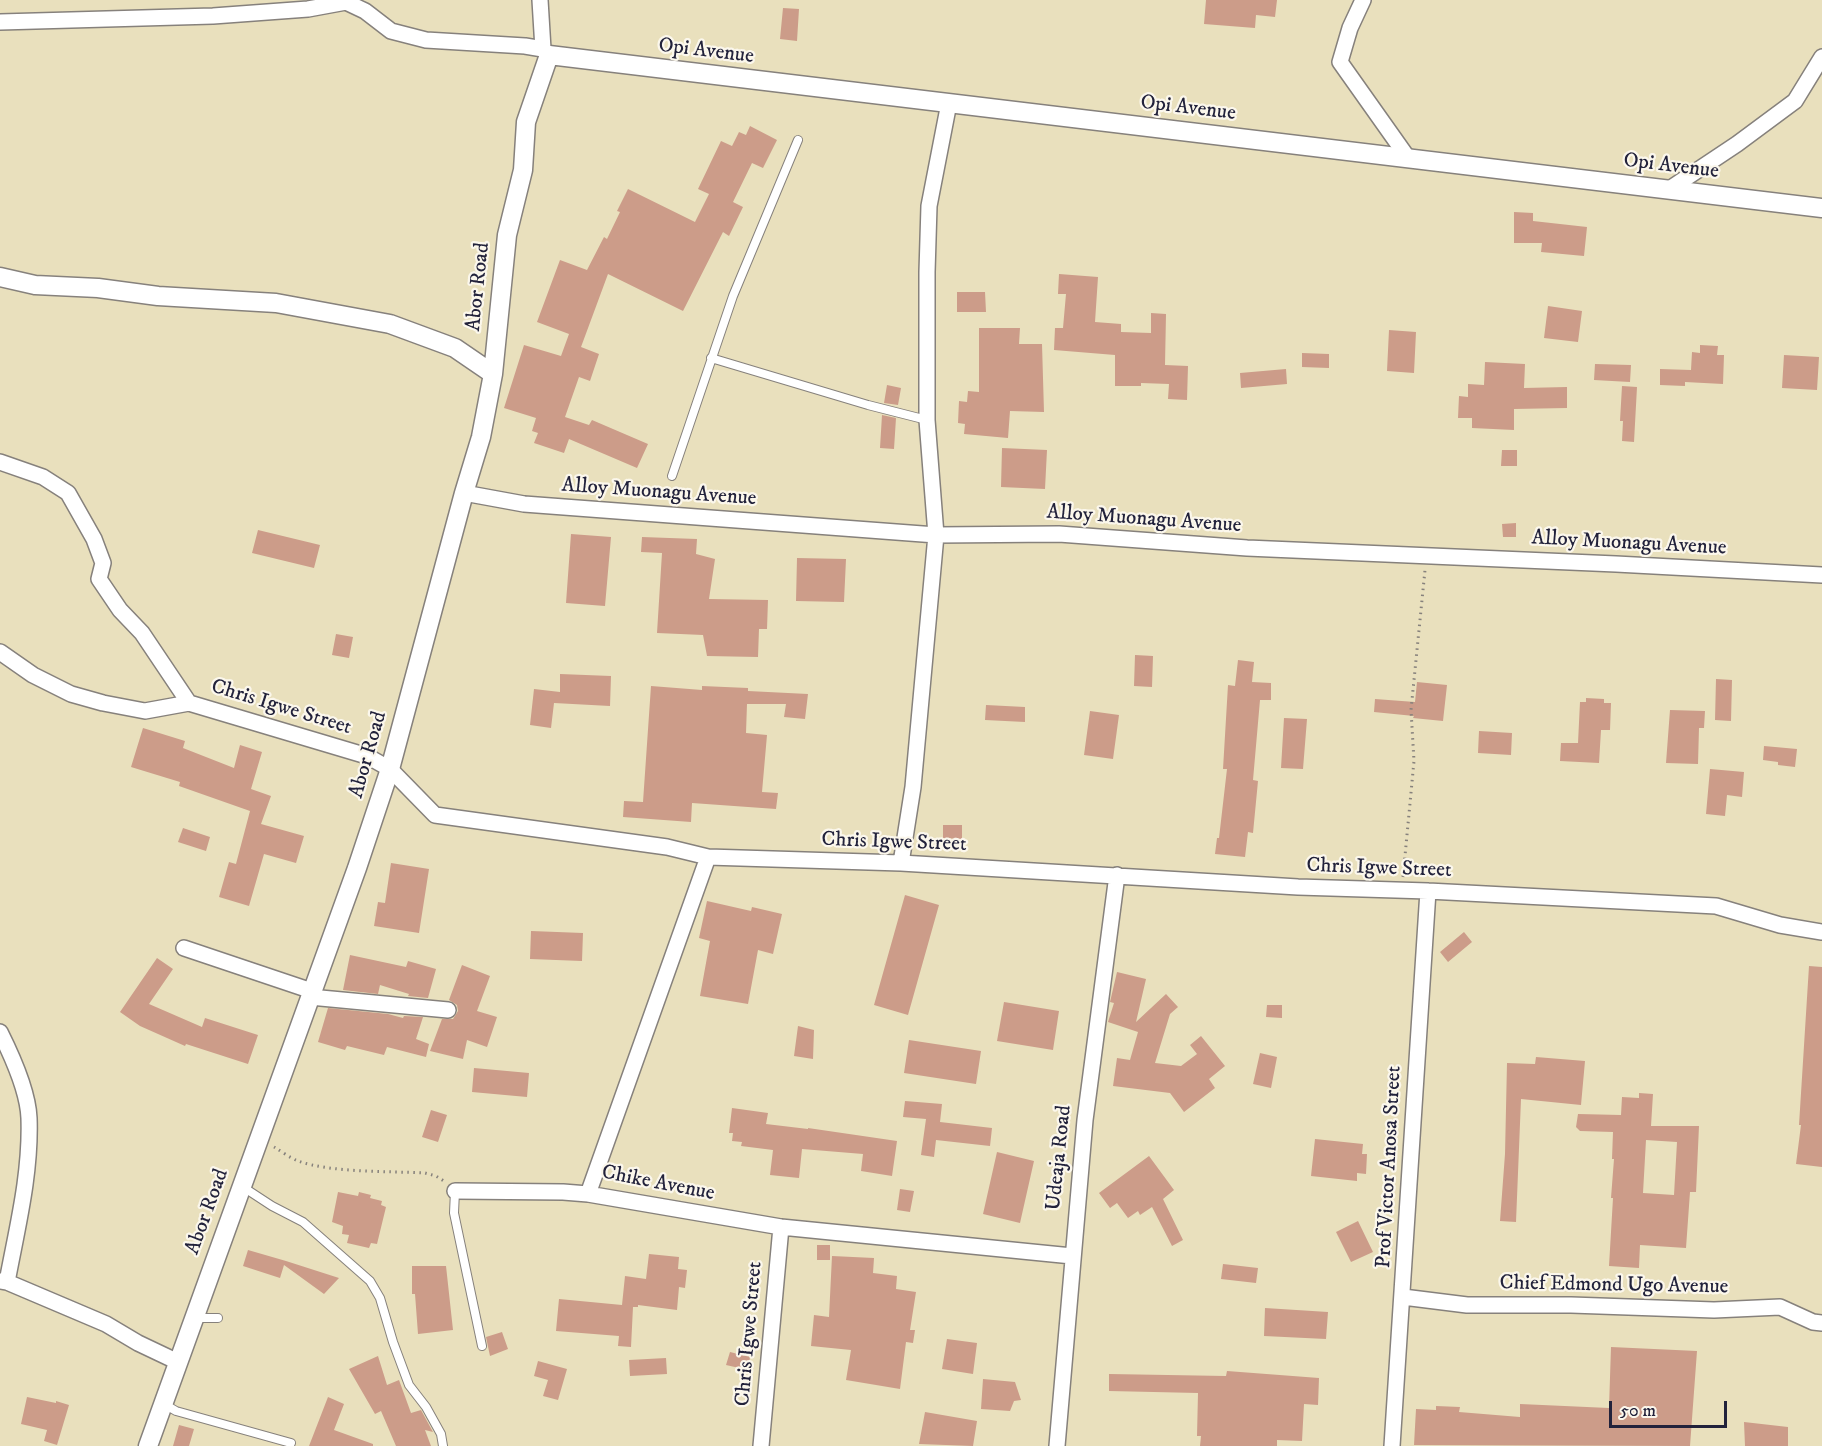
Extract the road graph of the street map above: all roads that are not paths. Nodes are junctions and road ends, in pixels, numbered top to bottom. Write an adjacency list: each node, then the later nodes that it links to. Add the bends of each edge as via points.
1 (540, 0): 4 (street)
2 (1363, 0): 8 (street, via 1340,62)
3 (0, 22): 4 (street, via 213,16 346,2 391,30 426,40 508,44)
4 (546, 52): 6 (street, Opi Avenue); 13 (street, Abor Road, via 526,122 523,170 507,235)
5 (1822, 57): 9 (street, via 1795,100)
6 (949, 103): 8 (street, Opi Avenue); 14 (street, via 929,206)
7 (798, 140): 12 (lane)
8 (1408, 158): 9 (street, Opi Avenue)
9 (1668, 190): 10 (street, Opi Avenue)
10 (1822, 208)
11 (0, 277): 13 (street, via 35,285 276,303 390,324 455,348)
12 (711, 358): 14 (lane); 16 (lane)
13 (494, 374): 17 (street, Abor Road)
14 (927, 420): 18 (street)
15 (0, 462): 21 (street, Chris Igwe Street, via 43,477 68,494 103,563 99,579 142,633)
16 (672, 476)
17 (464, 493): 18 (street, Alloy Muonagu Avenue, via 524,504); 22 (street, Abor Road)
18 (936, 535): 19 (street, Alloy Muonagu Avenue, via 1059,534 1247,548); 24 (street, via 913,787)
19 (1822, 575)
20 (0, 652): 21 (street, via 33,675 71,694 103,704 145,711)
21 (189, 703): 22 (street, Chris Igwe Street, via 367,756)
22 (390, 769): 23 (street, Chris Igwe Street, via 435,815 667,847); 29 (street, Abor Road)
23 (708, 857): 24 (street, Chris Igwe Street); 34 (street, Chike Avenue)
24 (901, 863): 25 (street, Chris Igwe Street)
25 (1117, 875): 26 (street, Chris Igwe Street); 36 (street, Udeaja Road, via 1084,1120)
26 (1428, 891): 27 (street, Chris Igwe Street, via 1716,906 1780,925); 38 (street, Prof Victor Anosa Street)
27 (1822, 932)
28 (184, 948): 29 (street)
29 (311, 994): 30 (street); 32 (street, Abor Road)
30 (448, 1010)
31 (0, 1032): 37 (street, via 17,1066 29,1116 26,1183)
32 (242, 1186): 39 (street, Abor Road); 47 (lane, via 303,1222 370,1281 380,1298 409,1384 441,1434)
33 (455, 1191): 34 (street); 42 (lane, via 454,1213)
34 (588, 1194): 35 (street, Chike Avenue)
35 (781, 1227): 36 (street, Chike Avenue); 48 (street, Chris Igwe Street)
36 (1072, 1256): 49 (street, Udeaja Road)
37 (3, 1282): 43 (street, via 105,1324)
38 (1403, 1298): 41 (street, Chief Edmond Ugo Avenue, via 1467,1305 1714,1310 1780,1307); 50 (street, Prof Victor Anosa Street)
39 (194, 1318): 40 (lane); 43 (street, Abor Road)
40 (218, 1318)
41 (1822, 1323)
42 (482, 1346)
43 (178, 1362): 44 (street, Abor Road)
44 (163, 1403): 45 (lane, via 176,1411); 46 (street, Abor Road)
45 (291, 1443)
46 (148, 1446)
47 (443, 1446)
48 (761, 1446)
49 (1057, 1446)
50 (1392, 1446)

